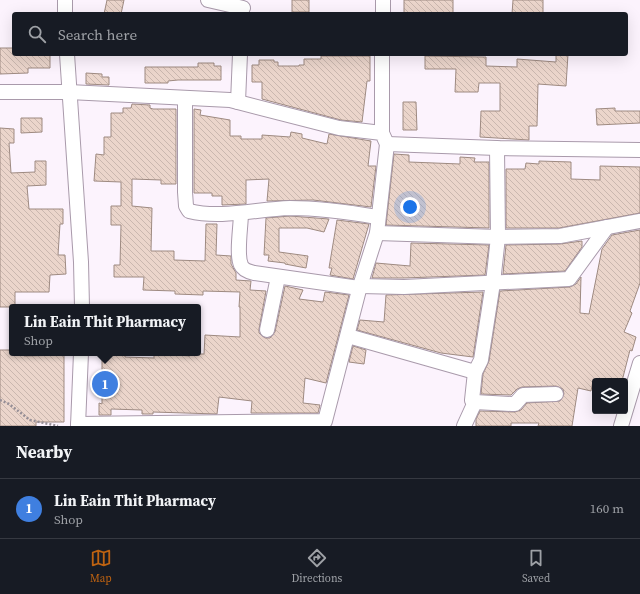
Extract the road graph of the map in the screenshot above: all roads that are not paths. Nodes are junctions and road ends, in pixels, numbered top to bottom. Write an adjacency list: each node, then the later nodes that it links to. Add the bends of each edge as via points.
1 (65, 0): 4 (street)
2 (208, 0): 5 (street)
3 (383, 0): 6 (street)
4 (65, 12)
5 (246, 12)
6 (383, 12)
7 (67, 56): 11 (street)
8 (240, 56): 13 (street)
9 (382, 56): 14 (street)
10 (0, 92): 11 (street)
11 (69, 92): 12 (street); 26 (street)
12 (185, 98): 13 (street); 17 (street, via 186,206 189,211 197,213)
13 (238, 102): 14 (street)
14 (385, 138): 15 (street); 18 (street)
15 (497, 148): 16 (street); 22 (street)
16 (640, 150)
17 (241, 213): 18 (street, via 289,208 328,208); 23 (street, via 241,264 244,269 254,274)
18 (378, 217): 21 (street)
19 (640, 221): 20 (street)
20 (607, 227): 22 (street, via 560,236); 24 (street, via 569,279)
21 (377, 233): 22 (street); 25 (street)
22 (498, 237): 24 (street)
23 (278, 277): 25 (street); 27 (street)
24 (493, 283): 25 (street); 31 (street, via 481,360)
25 (359, 287): 28 (street)
26 (82, 304)
27 (267, 330)
28 (348, 336): 31 (street); 34 (street)
29 (81, 356): 35 (street)
30 (640, 363): 37 (street)
31 (475, 372): 33 (street, via 472,400)
32 (556, 394): 33 (street, via 523,395 515,404)
33 (475, 402): 36 (street)
34 (325, 424): 35 (street)
35 (78, 425)
36 (464, 426)
37 (621, 426)

